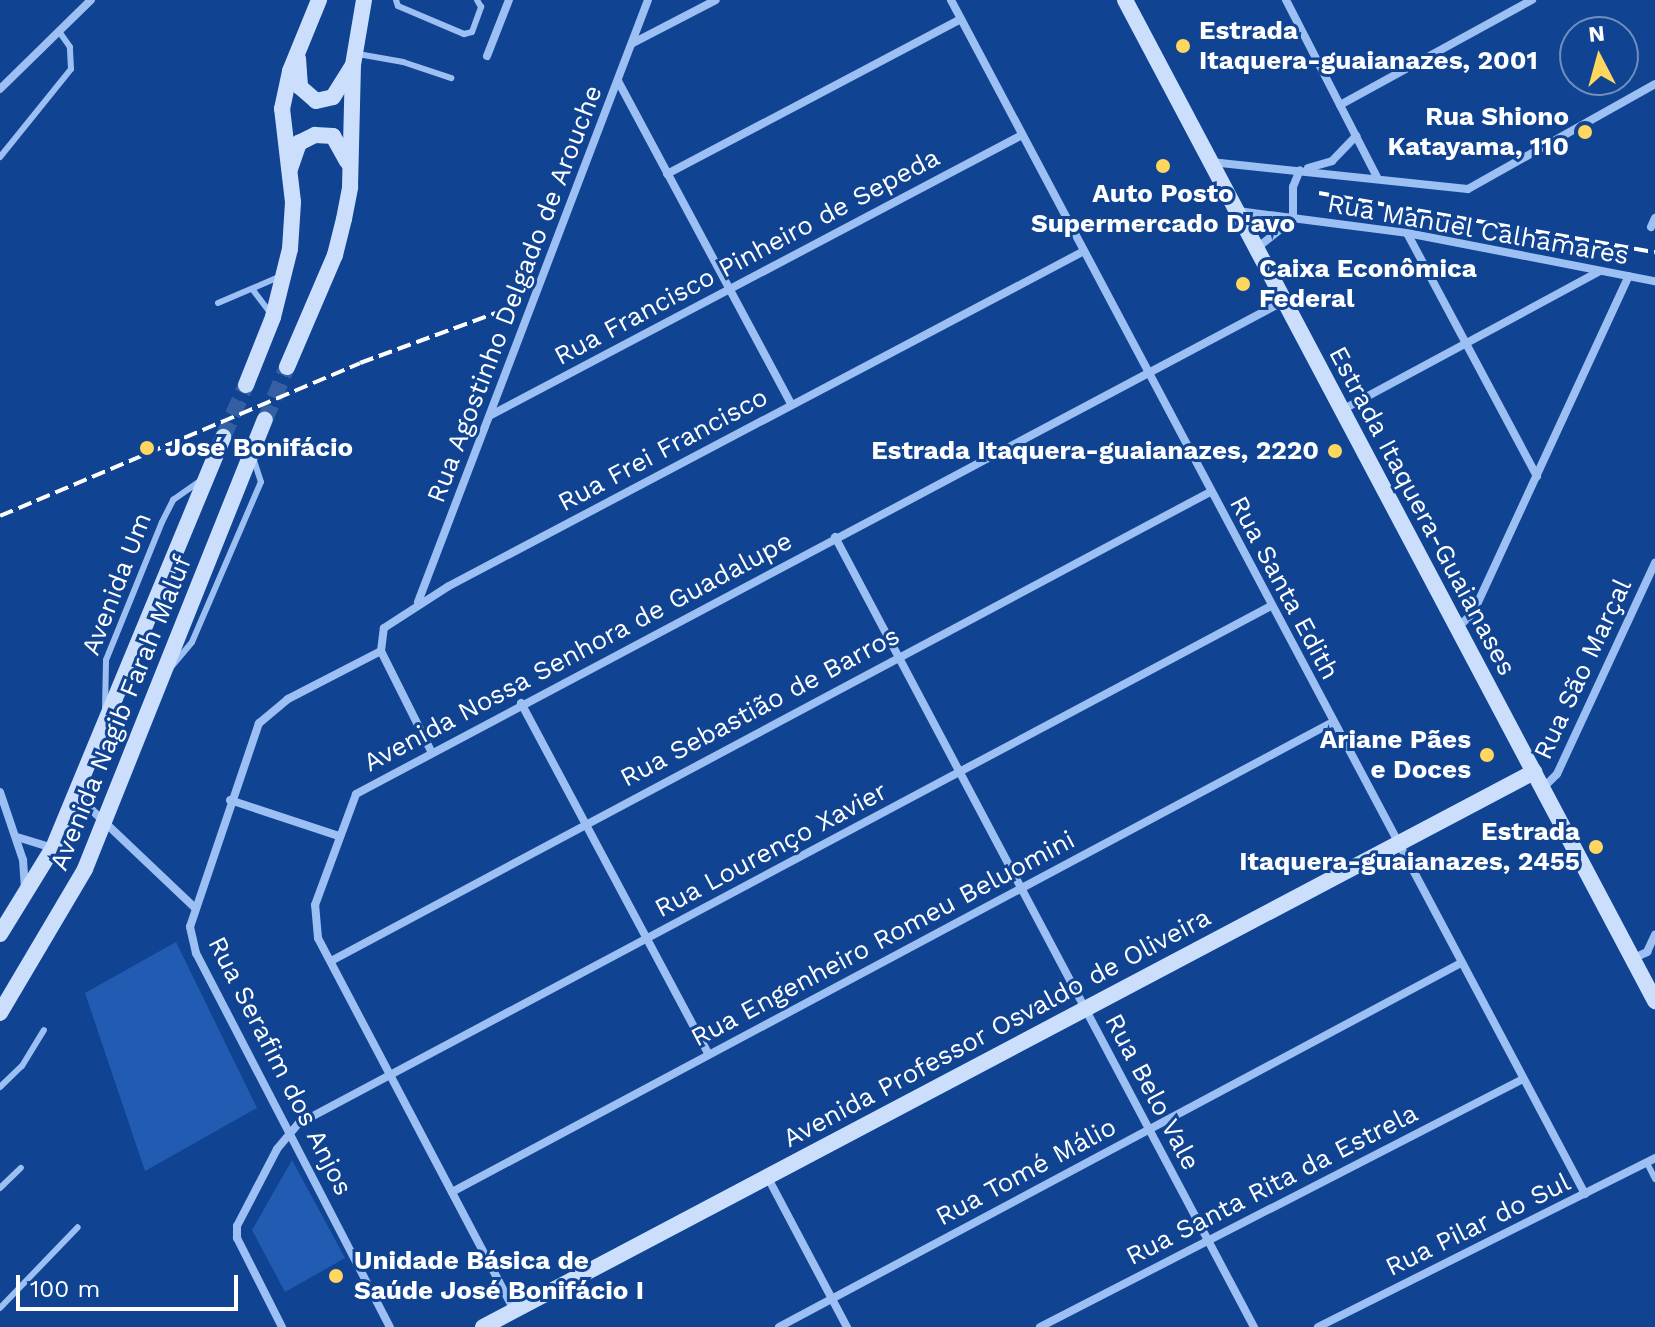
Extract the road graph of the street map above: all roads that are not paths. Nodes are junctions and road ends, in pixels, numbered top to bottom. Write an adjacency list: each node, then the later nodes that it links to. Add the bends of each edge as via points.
1 (91, 0): 14 (street)
2 (319, 0): 16 (main road)
3 (364, 0): 18 (main road)
4 (396, 0): 5 (lane, via 398,6 464,34 472,32 481,7)
5 (477, 0)
6 (509, 0): 17 (street)
7 (648, 0): 15 (street, Rua Agostinho Delgado de Arouche)
8 (716, 0): 15 (street)
9 (951, 0): 13 (street, Rua Santa Edith)
10 (1125, 0): 27 (main road, Estrada Itaquera-Guaianases)
11 (1286, 0): 23 (street)
12 (1532, 0): 23 (street)
13 (961, 19): 24 (street, Rua Santa Edith); 31 (street)
14 (59, 31): 22 (street); 26 (lane, via 70,47 71,69)
15 (632, 43): 20 (street, Rua Agostinho Delgado de Arouche)
16 (299, 44): 18 (main road, via 300,87 308,98 333,97); 29 (main road, via 282,109)
17 (487, 56)
18 (354, 59): 19 (lane, via 403,62); 28 (main road)
19 (451, 78)
20 (618, 81): 31 (street); 53 (street, Rua Agostinho Delgado de Arouche)
21 (1655, 84): 32 (street, via 1479,186 1459,190)
22 (0, 89)
23 (1340, 105): 25 (street)
24 (1022, 135): 37 (street, Rua Santa Edith); 42 (street, Rua Francisco Pinheiro de Sepeda)
25 (1356, 136): 30 (street, via 1332,161); 32 (street)
26 (0, 157)
27 (1211, 162): 30 (street); 33 (main road, Estrada Itaquera-Guaianases)
28 (349, 165): 29 (main road, via 333,136 315,135 299,143); 48 (main road, via 350,187 335,255)
29 (289, 170): 39 (main road, via 293,228)
30 (1300, 170): 32 (street); 34 (street, via 1293,187)
31 (667, 174): 42 (street)
32 (1377, 177)
33 (1237, 211): 34 (street, Rua Manuel Calhamares); 36 (main road, Estrada Itaquera-Guaianases)
34 (1293, 219): 35 (street, Rua Manuel Calhamares); 36 (street, Rua Manuel Calhamares)
35 (1407, 233): 38 (street, Rua Manuel Calhamares); 47 (street)
36 (1257, 248): 44 (main road, Estrada Itaquera-Guaianases)
37 (1084, 251): 49 (street, Rua Santa Edith); 51 (street, Rua Frei Francisco)
38 (1600, 270): 40 (street, Rua Manuel Calhamares); 47 (street)
39 (286, 274): 43 (lane); 46 (main road)
40 (1629, 276): 41 (street, Rua Manuel Calhamares); 56 (street)
41 (1655, 281)
42 (729, 289): 51 (street); 53 (street, Rua Francisco Pinheiro de Sepeda)
43 (253, 290): 45 (lane); 46 (lane)
44 (1284, 301): 49 (street, Avenida Nossa Senhora de Guadalupe); 52 (main road, Estrada Itaquera-Guaianases)
45 (218, 303)
46 (273, 317): 50 (main road)
47 (1465, 345): 52 (street); 56 (street)
48 (287, 367)
49 (1148, 373): 58 (street, Rua Santa Edith); 59 (street, Avenida Nossa Senhora de Guadalupe)
50 (246, 385)
51 (791, 404): 61 (street, Rua Frei Francisco)
52 (1342, 410): 63 (main road, Estrada Itaquera-Guaianases)
53 (490, 415): 61 (street, Rua Agostinho Delgado de Arouche)
54 (265, 420): 76 (main road, Avenida Nagib Farah Maluf)
55 (223, 437): 57 (main road, Avenida Nagib Farah Maluf)
56 (1537, 476): 63 (street, via 1473,613)
57 (207, 477): 68 (main road, Avenida Nagib Farah Maluf); 68 (lane, Avenida Um, via 168,508 111,647 104,672)
58 (1210, 492): 62 (street, Rua Santa Edith); 65 (street, Rua Sebastião de Barros)
59 (835, 537): 65 (street, Rua Belo Vale); 66 (street, Avenida Nossa Senhora de Guadalupe)
60 (1655, 563): 72 (street, Rua São Marçal, via 1557,774)
61 (418, 603): 64 (street, Rua Frei Francisco, via 384,628)
62 (1271, 606): 67 (street, Rua Santa Edith); 70 (street, Rua Lourenço Xavier)
63 (1457, 628): 71 (main road, Estrada Itaquera-Guaianases)
64 (381, 651): 69 (street); 75 (street, Rua Serafim dos Anjos, via 270,711 255,733)
65 (898, 656): 70 (street, Rua Belo Vale); 77 (street, Rua Sebastião de Barros)
66 (521, 703): 69 (street, Avenida Nossa Senhora de Guadalupe); 77 (street)
67 (1333, 722): 80 (street, Rua Santa Edith); 82 (street, Rua Engenheiro Romeu Beluomini)
68 (105, 726): 74 (main road, Avenida Nagib Farah Maluf)
69 (431, 751): 78 (street, Avenida Nossa Senhora de Guadalupe, via 356,794)
70 (960, 772): 82 (street, Rua Belo Vale); 87 (street, Rua Lourenço Xavier)
71 (1534, 772): 72 (main road, Estrada Itaquera-Guaianases); 80 (main road, Avenida Professor Osvaldo de Oliveira)
72 (1542, 789): 88 (main road, Estrada Itaquera-Guaianases)
73 (0, 792): 79 (street)
74 (76, 795): 76 (street); 81 (main road, Avenida Nagib Farah Maluf)
75 (230, 800): 78 (street); 84 (street, Rua Serafim dos Anjos)
76 (106, 819): 84 (street); 93 (main road, Avenida Nagib Farah Maluf, via 63,914)
77 (586, 822): 87 (street); 89 (street, Rua Sebastião de Barros)
78 (339, 836): 89 (street, Avenida Nossa Senhora de Guadalupe, via 314,922)
79 (17, 837): 81 (street); 83 (street)
80 (1397, 843): 90 (street, Rua Santa Edith); 92 (main road, Avenida Professor Osvaldo de Oliveira)
81 (53, 848): 83 (main road, Avenida Nagib Farah Maluf)
82 (1021, 889): 92 (street, Rua Belo Vale); 95 (street, Rua Engenheiro Romeu Beluomini)
83 (25, 894): 85 (main road, Avenida Nagib Farah Maluf)
84 (195, 908): 100 (street, Rua Serafim dos Anjos, via 190,927 196,953)
85 (0, 934)
86 (1655, 935): 88 (street, via 1647,952)
87 (646, 938): 95 (street); 96 (street, Rua Lourenço Xavier)
88 (1632, 959): 91 (main road, Estrada Itaquera-Guaianases)
89 (331, 961): 96 (street, Avenida Nossa Senhora de Guadalupe)
90 (1461, 963): 97 (street, Rua Santa Edith); 99 (street, Rua Tomé Málio)
91 (1655, 1001)
92 (1085, 1008): 99 (street, Rua Belo Vale); 103 (main road, Avenida Professor Osvaldo de Oliveira)
93 (0, 1013)
94 (44, 1030): 98 (lane, via 22,1066)
95 (708, 1053): 106 (street, Rua Engenheiro Romeu Beluomini)
96 (392, 1077): 100 (street, Rua Lourenço Xavier); 106 (street, Avenida Nossa Senhora de Guadalupe)
97 (1523, 1079): 107 (street, Rua Santa Edith); 109 (street, Rua Santa Rita da Estrela)
98 (0, 1087)
99 (1149, 1128): 109 (street, Rua Belo Vale); 110 (street, Rua Tomé Málio)
100 (290, 1131): 114 (street, via 237,1226 237,1238); 115 (street, Rua Serafim dos Anjos)
101 (1651, 1160): 104 (lane); 107 (street, Rua Pilar do Sul)
102 (21, 1168): 105 (lane)
103 (768, 1178): 110 (street); 112 (main road, Avenida Professor Osvaldo de Oliveira)
104 (1655, 1179)
105 (0, 1188)
106 (452, 1192): 112 (street, Avenida Nossa Senhora de Guadalupe)
107 (1585, 1194): 120 (street, Rua Pilar do Sul)
108 (78, 1227): 111 (lane)
109 (1208, 1241): 118 (street, Rua Santa Rita da Estrela); 119 (street, Rua Belo Vale)
110 (832, 1298): 116 (street, Rua Tomé Málio); 117 (street)
111 (0, 1308)
112 (514, 1311): 113 (main road, Avenida Professor Osvaldo de Oliveira)
113 (495, 1324)
114 (282, 1327)
115 (390, 1327)
116 (779, 1327)
117 (847, 1327)
118 (1040, 1327)
119 (1254, 1327)
120 (1318, 1327)

